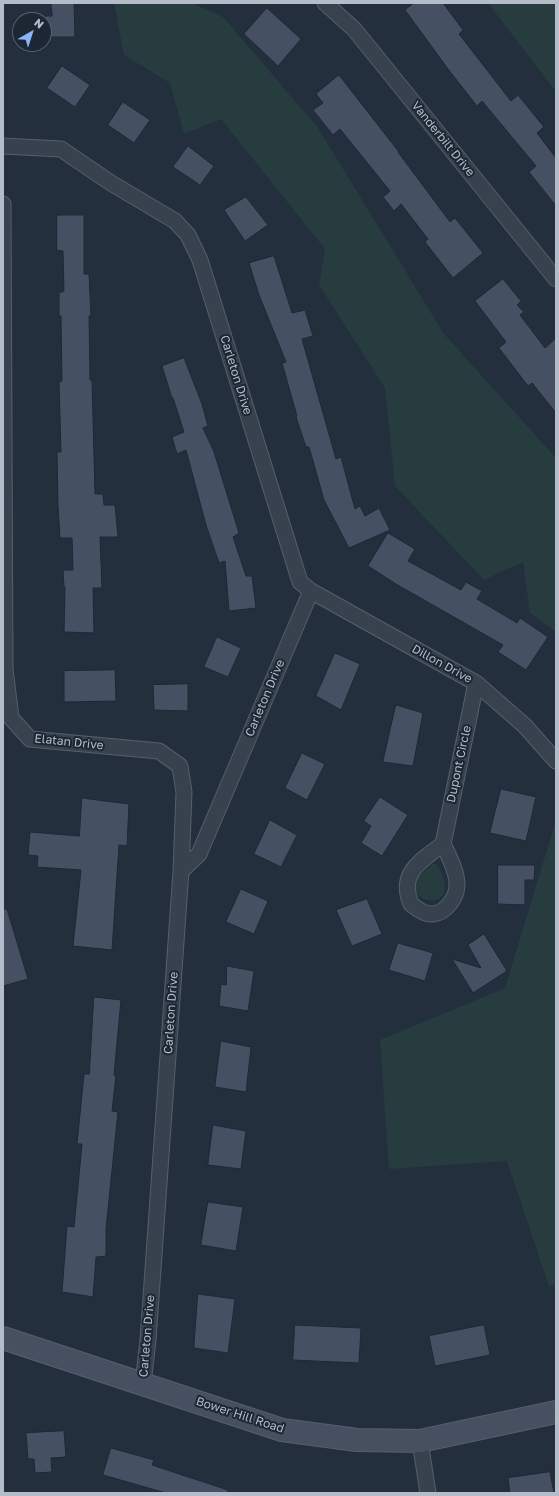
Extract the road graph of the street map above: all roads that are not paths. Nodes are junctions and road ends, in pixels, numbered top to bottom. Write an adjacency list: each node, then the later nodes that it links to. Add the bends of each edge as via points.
1 (325, 3): 4 (street, Vanderbilt Drive, via 354,29)
2 (3, 146): 5 (street, Carleton Drive, via 60,149 175,221 188,236 200,260 300,582)
3 (3, 204): 9 (street, Elatan Drive, via 5,669 11,718 30,739 159,751 180,766 184,792)
4 (556, 279)
5 (311, 591): 6 (street, Dillon Drive); 9 (street, Carleton Drive, via 199,854)
6 (476, 683): 7 (street, Dillon Drive, via 525,726); 8 (street, Dupont Circle)
7 (556, 761)
8 (443, 844)
9 (181, 871): 11 (street, Carleton Drive, via 149,1332)
10 (3, 1338): 11 (main road, Bower Hill Road)
11 (143, 1384): 13 (main road, Bower Hill Road, via 282,1430 356,1440)
12 (556, 1412): 13 (main road, Bower Hill Road)
13 (420, 1441): 14 (street)
14 (428, 1493)

